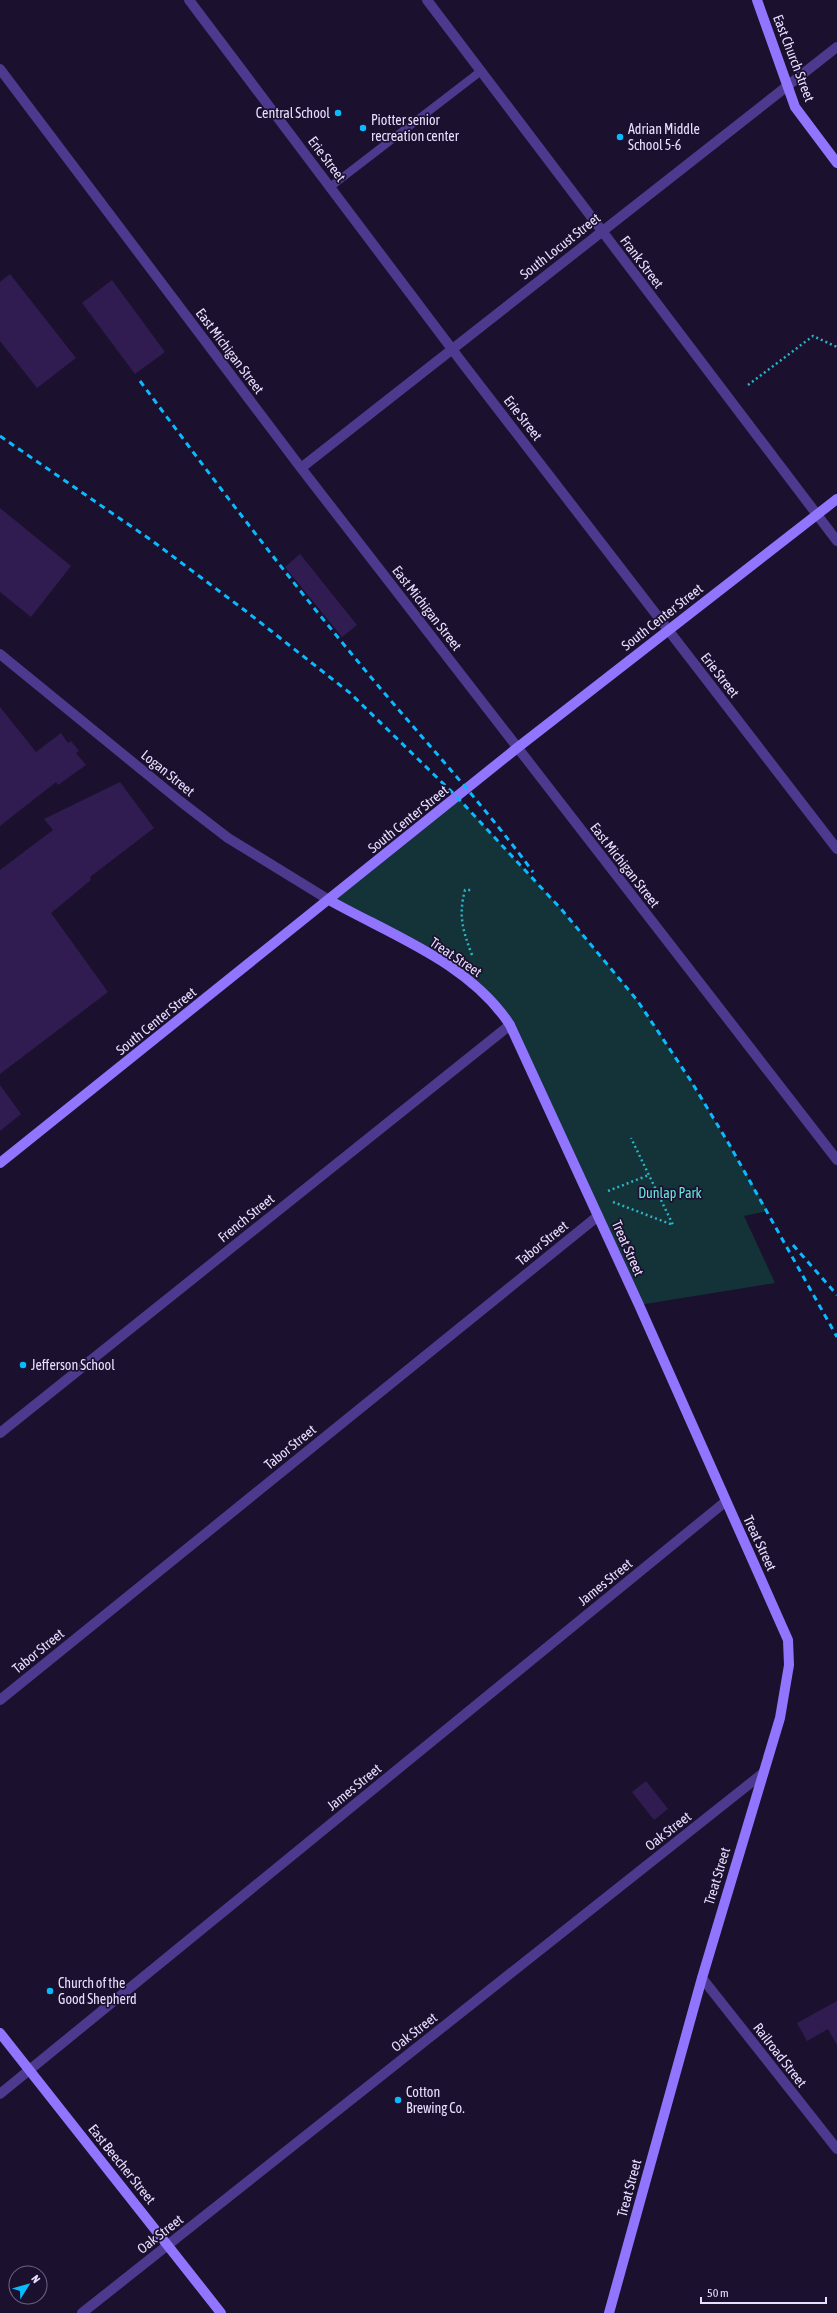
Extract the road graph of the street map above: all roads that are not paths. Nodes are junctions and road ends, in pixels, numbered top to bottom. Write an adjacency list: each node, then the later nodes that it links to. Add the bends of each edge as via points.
1 (189, 0): 9 (street, Erie Street)
2 (427, 0): 6 (street, Frank Street)
3 (757, 0): 7 (street, East Church Street)
4 (837, 47): 7 (street, South Locust Street)
5 (0, 69): 12 (street, East Michigan Street)
6 (481, 71): 9 (lane); 10 (street, Frank Street)
7 (788, 86): 8 (street, East Church Street, via 795,107); 10 (street, South Locust Street)
8 (837, 163)
9 (330, 186): 11 (street, Erie Street)
10 (602, 232): 11 (street, South Locust Street); 14 (street, Frank Street)
11 (452, 349): 12 (street, South Locust Street); 16 (street, Erie Street)
12 (301, 468): 18 (street, East Michigan Street)
13 (837, 499): 14 (street, South Center Street)
14 (817, 514): 15 (street, Frank Street); 16 (street, South Center Street)
15 (837, 540)
16 (668, 630): 18 (street, South Center Street); 19 (street, Erie Street)
17 (0, 654): 20 (street, Logan Street, via 228,838)
18 (517, 748): 20 (street, South Center Street); 22 (street, East Michigan Street)
19 (837, 850)
20 (330, 900): 21 (street, Treat Street, via 445,964 482,991); 23 (street, South Center Street)
21 (510, 1025): 24 (street, Treat Street); 25 (street, French Street)
22 (835, 1155)
23 (0, 1163)
24 (598, 1216): 26 (street, Treat Street); 27 (street, Tabor Street)
25 (0, 1433)
26 (725, 1502): 28 (street, Treat Street, via 788,1640 786,1692); 31 (street, James Street)
27 (0, 1700)
28 (762, 1774): 29 (street, Treat Street); 34 (street, Oak Street)
29 (702, 1978): 33 (street, Railroad Street); 37 (street, Treat Street)
30 (0, 2032): 31 (street, East Beecher Street)
31 (29, 2070): 32 (street, James Street); 34 (street, East Beecher Street)
32 (0, 2094)
33 (837, 2149)
34 (168, 2245): 35 (street, Oak Street); 36 (street, East Beecher Street)
35 (82, 2313)
36 (221, 2313)
37 (609, 2313)

